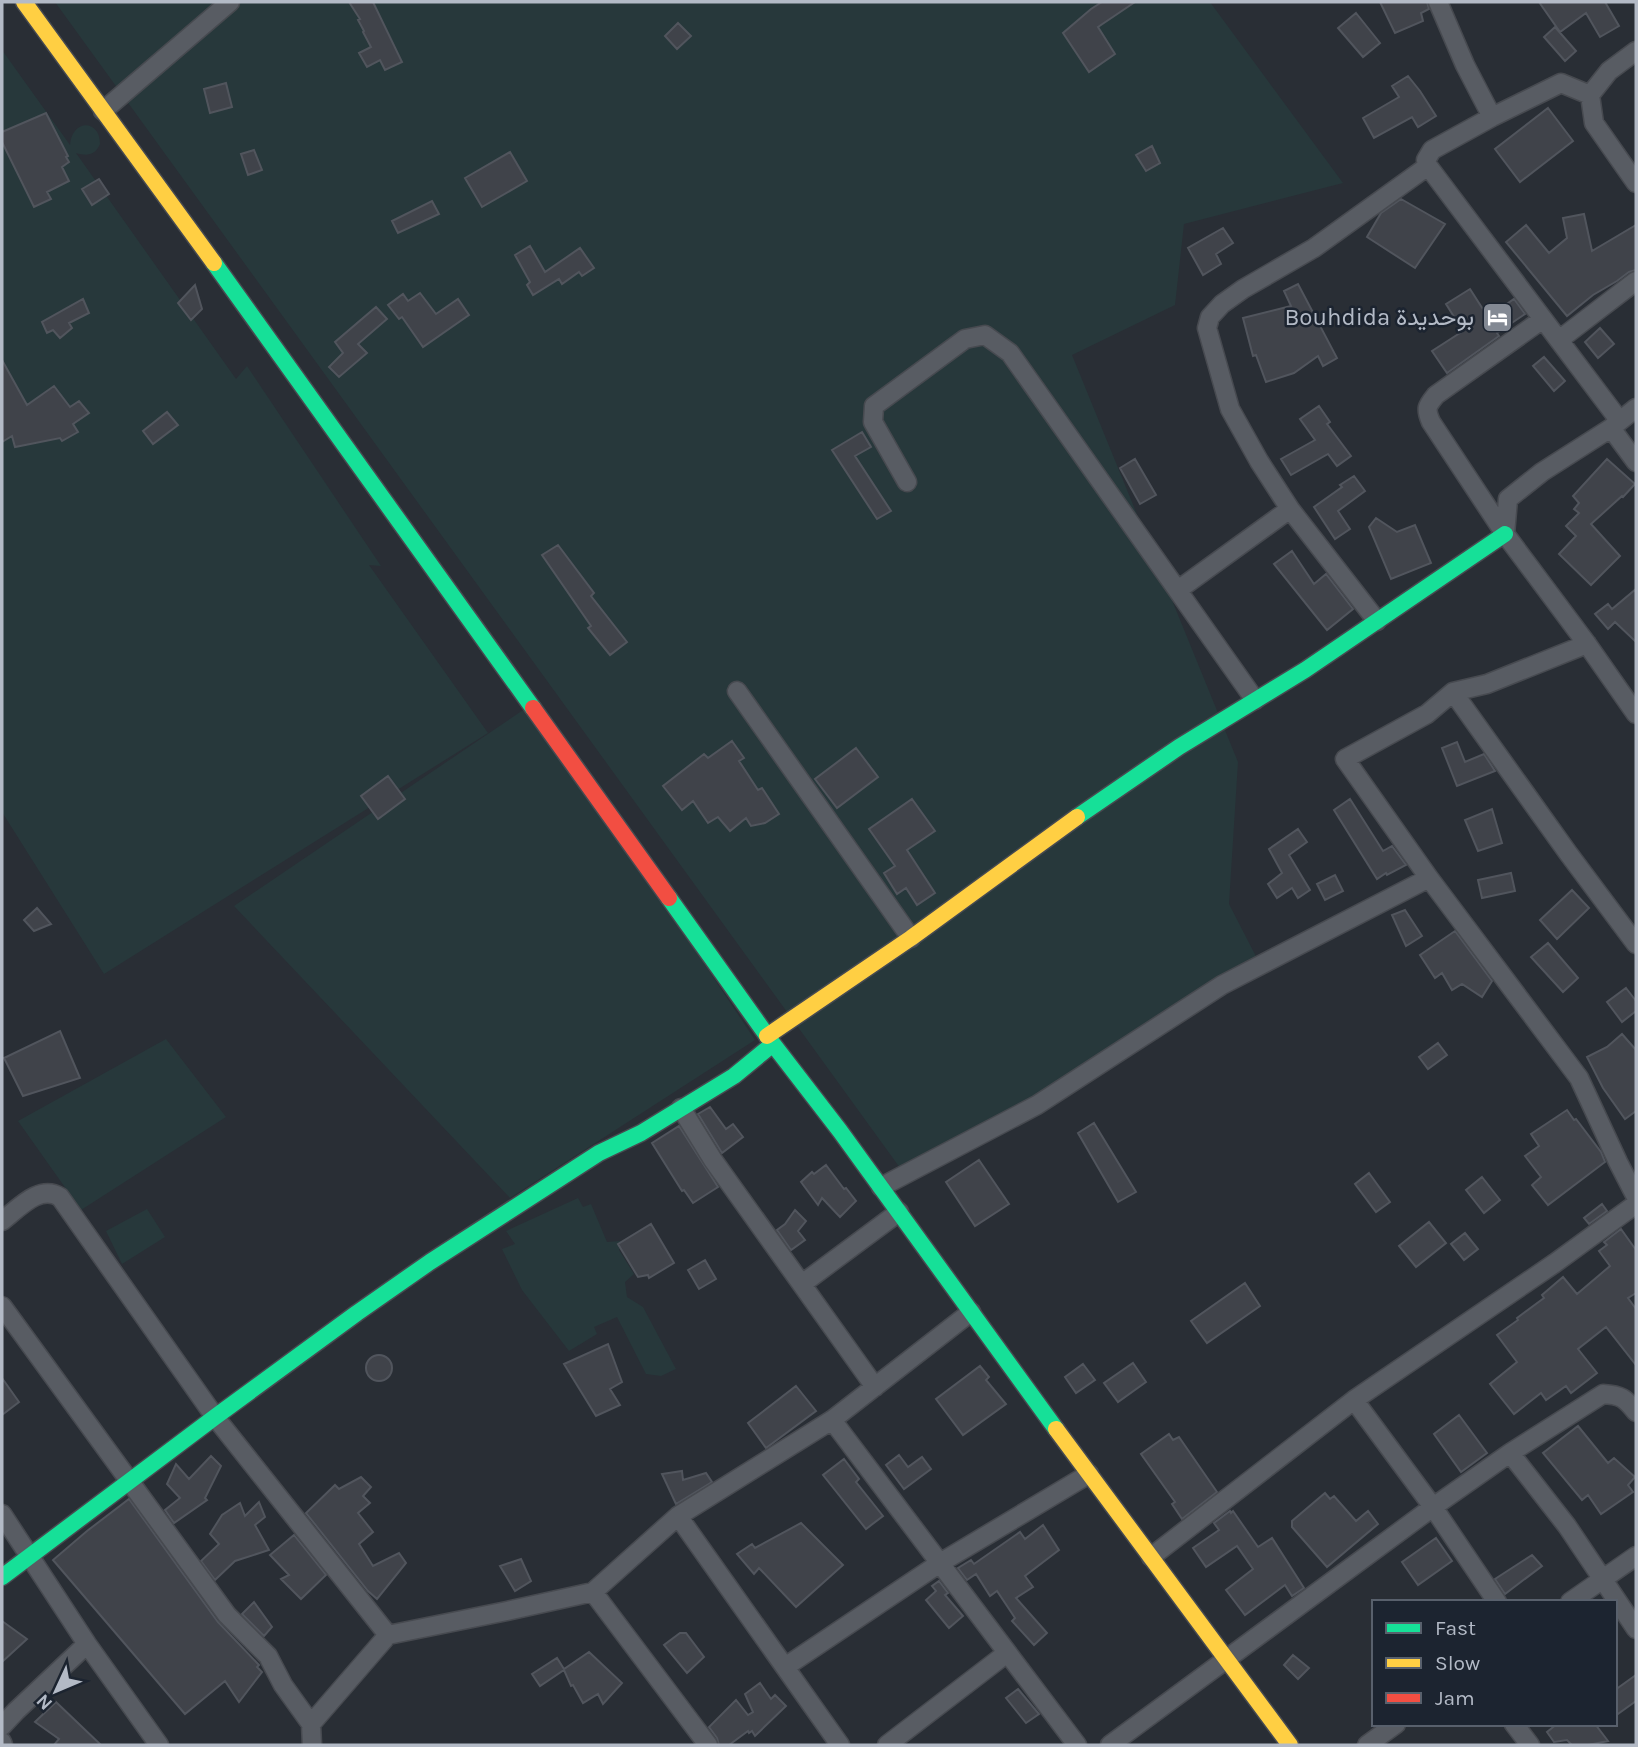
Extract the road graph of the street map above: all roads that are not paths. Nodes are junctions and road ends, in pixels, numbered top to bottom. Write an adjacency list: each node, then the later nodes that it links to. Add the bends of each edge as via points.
1 (24, 2): 6 (street)
2 (230, 2): 6 (street)
3 (1438, 2): 7 (street)
4 (1636, 51): 5 (street, via 1609,71)
5 (1590, 95): 7 (street, via 1561,83); 9 (street, via 1594,123)
6 (103, 111): 29 (street)
7 (1492, 117): 8 (street, via 1433,150 1426,160)
8 (1428, 166): 11 (street); 17 (street, via 1314,248 1243,289 1210,317 1207,328 1230,409)
9 (1636, 183)
10 (1636, 281): 12 (street)
11 (1543, 319): 12 (street); 18 (street, via 1427,405 1431,422)
12 (1559, 340): 14 (street)
13 (1636, 408): 14 (street)
14 (1615, 424): 15 (street); 18 (street, via 1508,499)
15 (1636, 462)
16 (907, 482): 19 (street, via 873,422 874,406 965,339 985,335 1010,353)
17 (1290, 509): 19 (street); 20 (street)
18 (1505, 534): 20 (street); 21 (street)
19 (1178, 590): 24 (street)
20 (1377, 621): 24 (street)
21 (1587, 644): 23 (street, via 1487,684); 25 (street)
22 (737, 691): 27 (street)
23 (1453, 692): 26 (street, via 1427,714 1345,759); 28 (street)
24 (1255, 700): 27 (street, via 1072,821)
25 (1636, 714)
26 (1429, 878): 31 (street, via 1222,985 1037,1105); 32 (street, via 1579,1078)
27 (911, 938): 29 (street)
28 (1636, 944)
29 (770, 1040): 30 (street, via 734,1076); 31 (street)
30 (681, 1108): 36 (street); 42 (street, via 598,1153 430,1262)
31 (881, 1187): 34 (street)
32 (1636, 1197)
33 (1636, 1204): 40 (street)
34 (899, 1212): 36 (street); 38 (street)
35 (2, 1221): 42 (street, via 43,1193 60,1197)
36 (802, 1284): 39 (street)
37 (2, 1306): 46 (street)
38 (971, 1312): 39 (street); 45 (street)
39 (875, 1387): 43 (street)
40 (1354, 1400): 47 (street); 52 (street)
41 (1636, 1412): 44 (street, via 1627,1400 1603,1394)
42 (215, 1417): 46 (street); 62 (street)
43 (832, 1420): 49 (street); 53 (street)
44 (1510, 1453): 47 (street); 55 (street)
45 (1089, 1474): 52 (street); 53 (street)
46 (130, 1481): 50 (street); 67 (street, via 228,1615 268,1656)
47 (1433, 1507): 57 (street); 65 (street)
48 (2, 1514): 50 (street)
49 (678, 1516): 56 (street); 66 (street)
50 (30, 1556): 54 (street); 63 (street)
51 (1636, 1556): 55 (street)
52 (1151, 1557): 65 (street)
53 (940, 1563): 64 (street); 66 (street)
54 (2, 1577)
55 (1603, 1579): 58 (street); 60 (street)
56 (593, 1592): 62 (street); 73 (street)
57 (1496, 1600)
58 (1573, 1600)
59 (1617, 1600): 61 (street)
60 (1617, 1600)
61 (1636, 1629)
62 (388, 1634): 67 (street)
63 (87, 1644): 68 (street); 71 (street)
64 (1007, 1653): 75 (street); 76 (street)
65 (1227, 1659): 77 (street); 78 (street)
66 (785, 1667): 74 (street)
67 (311, 1724): 72 (street)
68 (2, 1726)
69 (1393, 1726): 79 (street)
70 (1516, 1726): 80 (street)
71 (159, 1745)
72 (312, 1745)
73 (708, 1745)
74 (840, 1745)
75 (887, 1745)
76 (1077, 1745)
77 (1110, 1745)
78 (1290, 1745)
79 (1367, 1745)
80 (1530, 1745)

